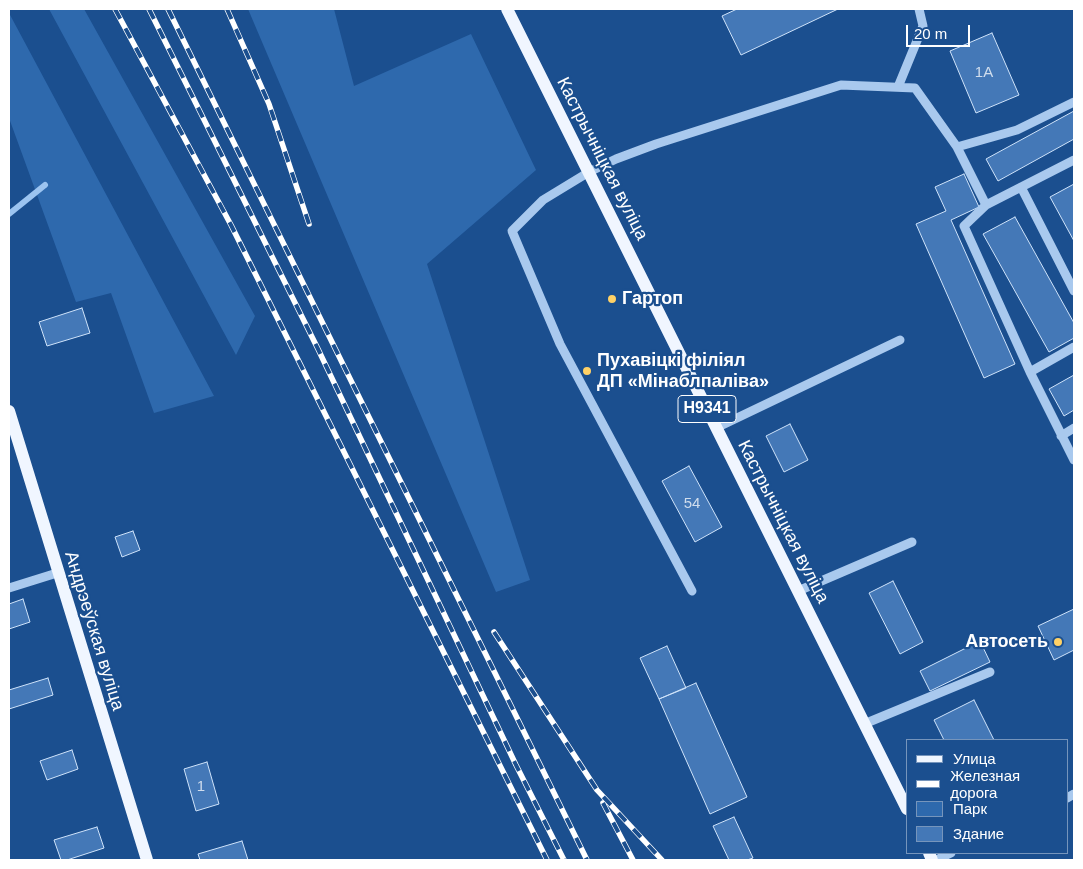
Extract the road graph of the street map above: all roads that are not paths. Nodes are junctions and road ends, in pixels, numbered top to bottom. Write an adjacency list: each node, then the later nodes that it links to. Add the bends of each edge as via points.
1 (506, 9): 7 (main road, Кастрычніцкая вуліца / Н9341)
2 (919, 9): 3 (street, via 923,26)
3 (898, 87): 5 (street, via 915,88); 7 (street, via 841,85 656,144)
4 (1074, 102): 5 (street, via 1017,130)
5 (957, 147): 9 (street)
6 (1074, 160): 8 (street)
7 (589, 172): 15 (main road, Кастрычніцкая вуліца / Н9341); 22 (street, via 542,200 512,231 560,344)
8 (1021, 187): 9 (street); 10 (street)
9 (986, 205): 13 (street, via 964,226)
10 (1074, 291)
11 (900, 340): 15 (street)
12 (1074, 347): 13 (street)
13 (1030, 372): 17 (street)
14 (9, 411): 20 (main road, Андрэеўская вуліца)
15 (716, 428): 23 (main road, Кастрычніцкая вуліца / Н9341)
16 (1074, 428): 17 (street)
17 (1061, 436): 18 (street)
18 (1074, 460)
19 (912, 542): 23 (street)
20 (58, 573): 21 (street); 28 (main road, Андрэеўская вуліца)
21 (9, 588)
22 (692, 591)
23 (798, 592): 25 (main road, Кастрычніцкая вуліца / Н9341)
24 (990, 672): 25 (street)
25 (864, 724): 26 (main road, Кастрычніцкая вуліца / Н9341)
26 (906, 807)
27 (949, 854): 29 (street)
28 (147, 860)
29 (934, 860)

